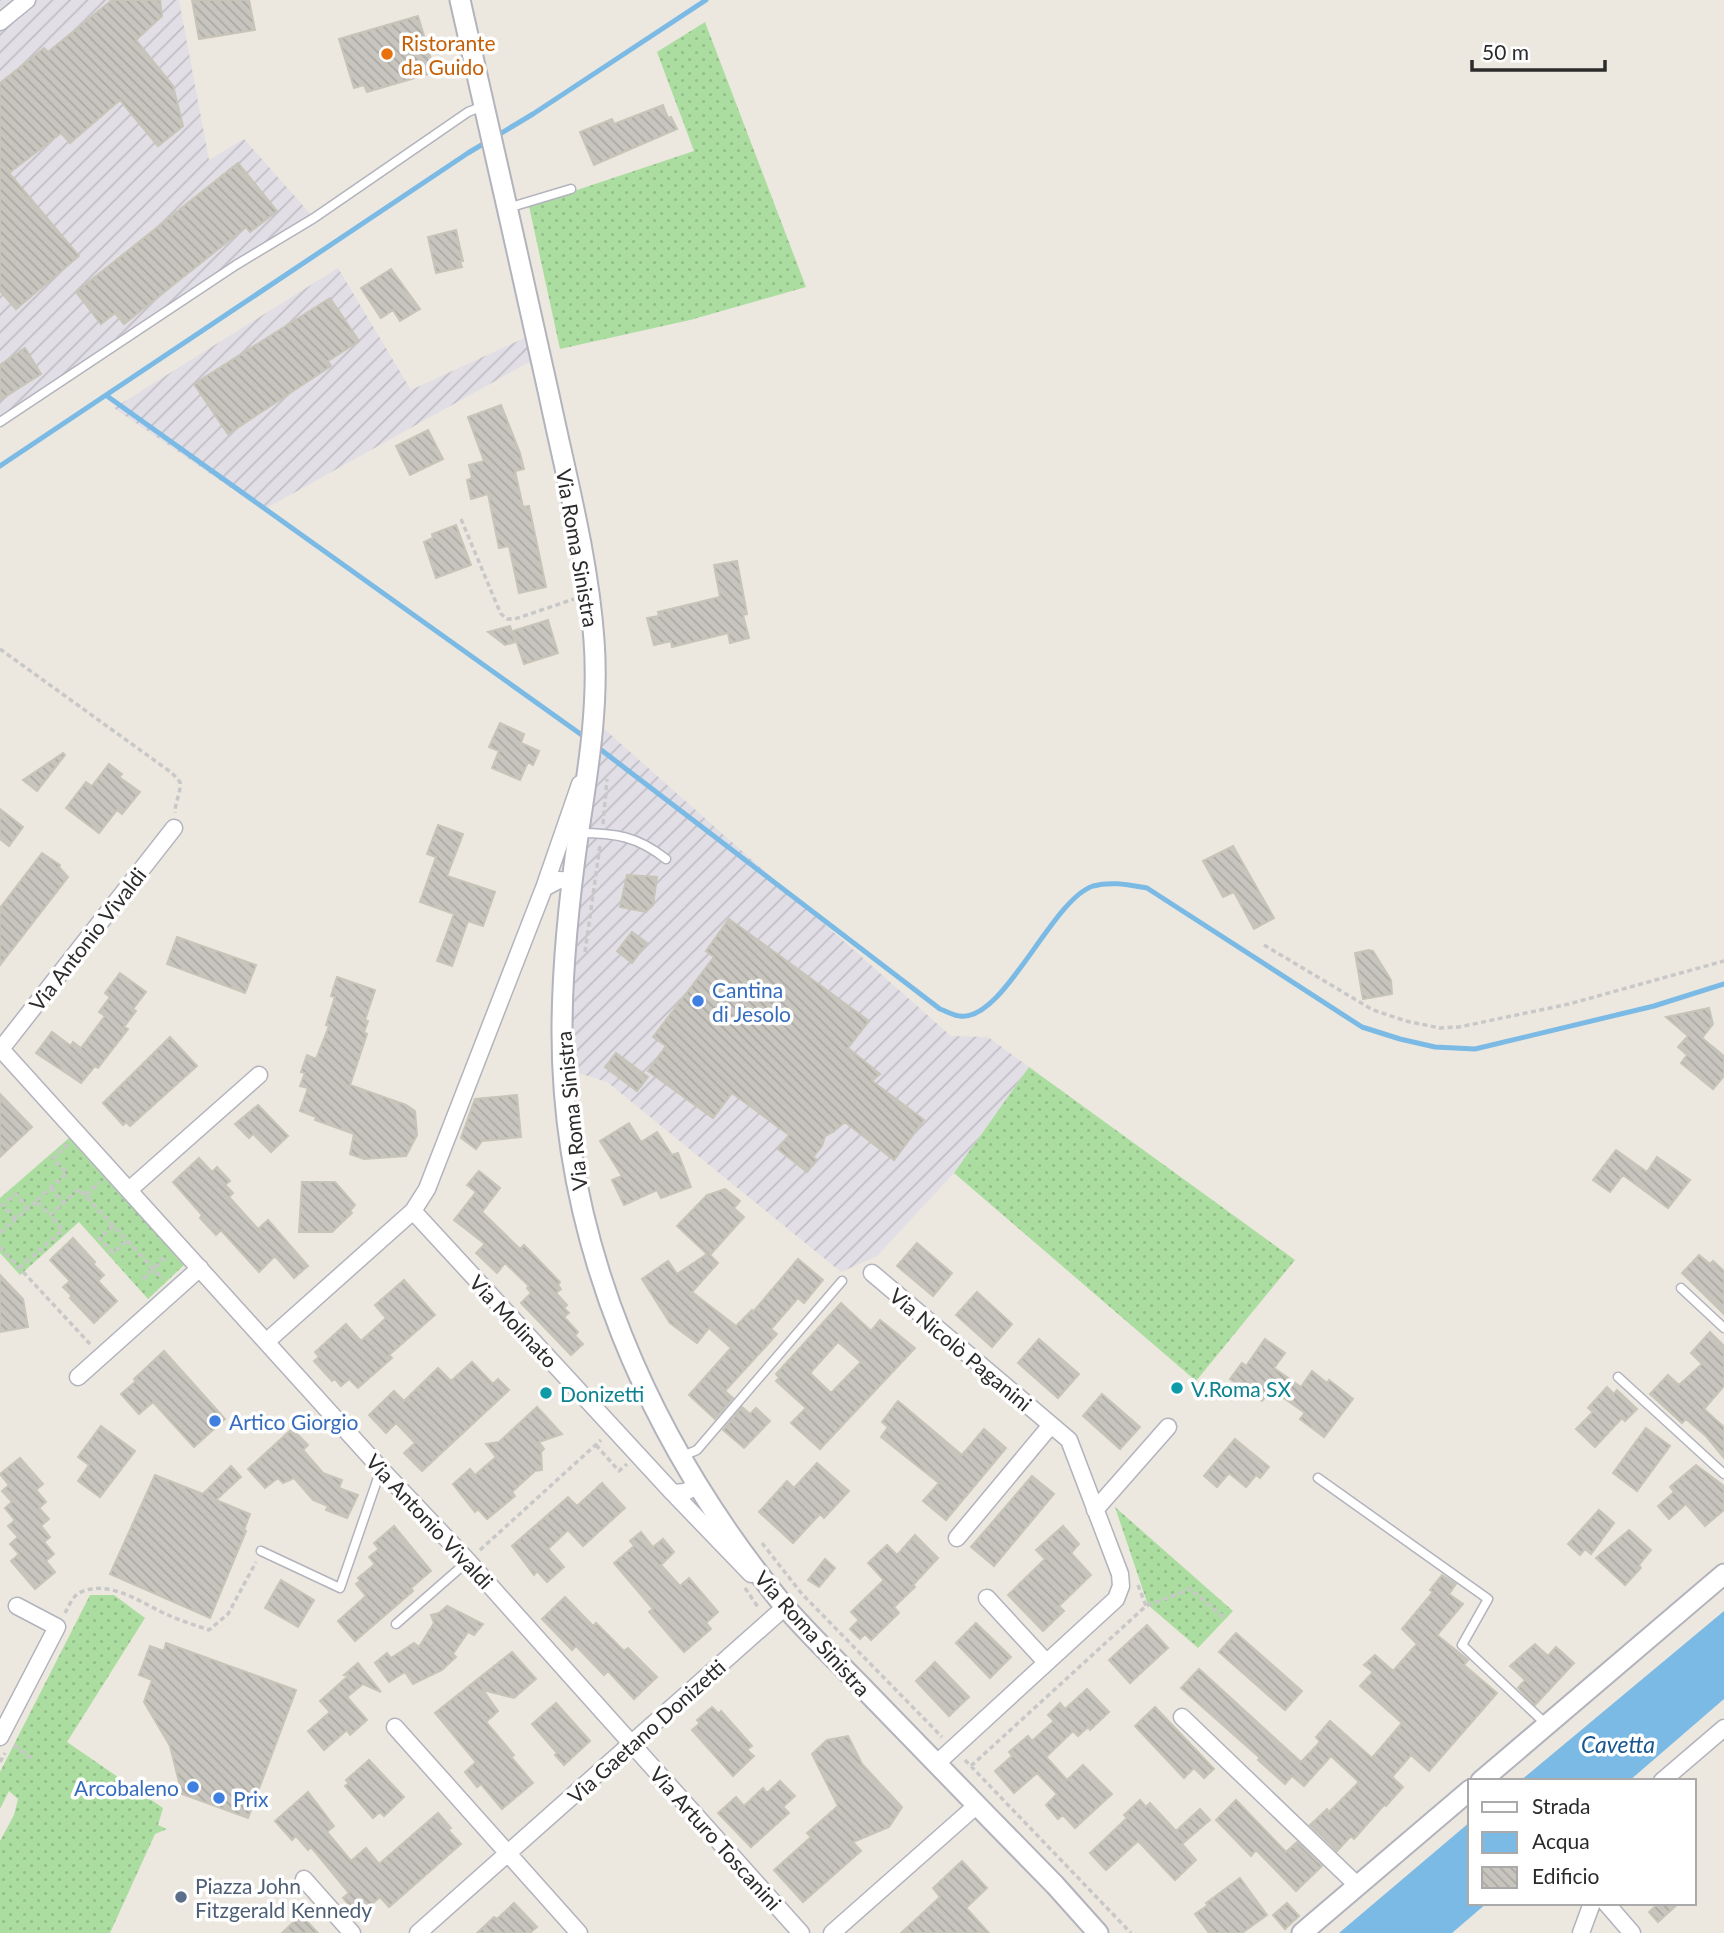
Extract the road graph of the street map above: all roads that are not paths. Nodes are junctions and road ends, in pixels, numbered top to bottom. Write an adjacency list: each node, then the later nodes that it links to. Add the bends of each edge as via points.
1 (27, 0): 3 (street)
2 (460, 0): 4 (street, Via Roma Sinistra)
3 (0, 22)
4 (486, 110): 6 (street, Via Roma Sinistra); 7 (lane, via 468,111 324,211)
5 (571, 189): 6 (lane)
6 (508, 208): 8 (street, Via Roma Sinistra, via 589,594 596,672)
7 (0, 422)
8 (592, 752): 10 (street, Via Roma Sinistra); 13 (street)
9 (174, 828): 14 (street, Via Antonio Vivaldi)
10 (579, 833): 11 (lane, via 629,838); 12 (street, Via Roma Sinistra)
11 (666, 859)
12 (573, 881): 13 (street, via 559,880); 28 (street, Via Roma Sinistra, via 562,1034 571,1160 594,1258 619,1331)
13 (544, 888): 17 (street, via 432,1177)
14 (0, 1049): 16 (street, Via Antonio Vivaldi)
15 (259, 1074): 16 (street)
16 (129, 1190): 18 (street, Via Antonio Vivaldi)
17 (413, 1210): 23 (street); 33 (street, Via Molinato)
18 (200, 1268): 23 (street, Via Antonio Vivaldi); 24 (street)
19 (872, 1273): 26 (street, Via Nicolò Paganini)
20 (842, 1281): 28 (lane, via 697,1450)
21 (1681, 1288): 22 (lane)
22 (1724, 1328)
23 (266, 1342): 29 (street, Via Antonio Vivaldi)
24 (78, 1377)
25 (1618, 1377): 30 (lane)
26 (1051, 1425): 34 (street, Via Nicolò Paganini, via 1069,1440); 35 (street, Via Nicolò Paganini)
27 (1168, 1427): 34 (street)
28 (680, 1456): 32 (street, Via Roma Sinistra)
29 (381, 1469): 36 (lane, via 341,1588); 37 (street, Via Antonio Vivaldi)
30 (1724, 1474)
31 (1318, 1478): 45 (lane, via 1488,1599 1462,1645)
32 (697, 1486): 33 (street); 41 (street, Via Roma Sinistra)
33 (673, 1493): 41 (street, Via Molinato)
34 (1095, 1510): 43 (street, Via Nicolò Paganini, via 1121,1586 1116,1599)
35 (957, 1538)
36 (261, 1551)
37 (468, 1560): 42 (lane); 49 (street, Via Antonio Vivaldi)
38 (1724, 1574): 45 (street)
39 (987, 1598): 43 (street)
40 (17, 1606): 48 (street, via 57,1627)
41 (785, 1607): 49 (street, Via Gaetano Donizetti); 50 (street, Via Roma Sinistra)
42 (396, 1624)
43 (1046, 1661): 50 (street, Via Nicolò Paganini)
44 (1182, 1717): 57 (street)
45 (1547, 1724): 51 (street)
46 (395, 1727): 55 (street)
47 (1724, 1728): 52 (street)
48 (0, 1737)
49 (632, 1743): 55 (street, Via Gaetano Donizetti); 63 (street, Via Arturo Toscanini)
50 (936, 1763): 54 (street, Via Roma Sinistra)
51 (1483, 1779)
52 (1664, 1779)
53 (1468, 1792): 57 (street)
54 (976, 1805): 64 (street); 65 (street, Via Roma Sinistra)
55 (507, 1854): 61 (street, Via Gaetano Donizetti); 62 (street)
56 (304, 1879): 60 (street)
57 (1358, 1886): 66 (street)
58 (1591, 1905): 67 (street)
59 (1608, 1905): 68 (street)
60 (352, 1933)
61 (418, 1933)
62 (579, 1933)
63 (801, 1933)
64 (832, 1933)
65 (1098, 1933)
66 (1302, 1933)
67 (1581, 1933)
68 (1632, 1933)

